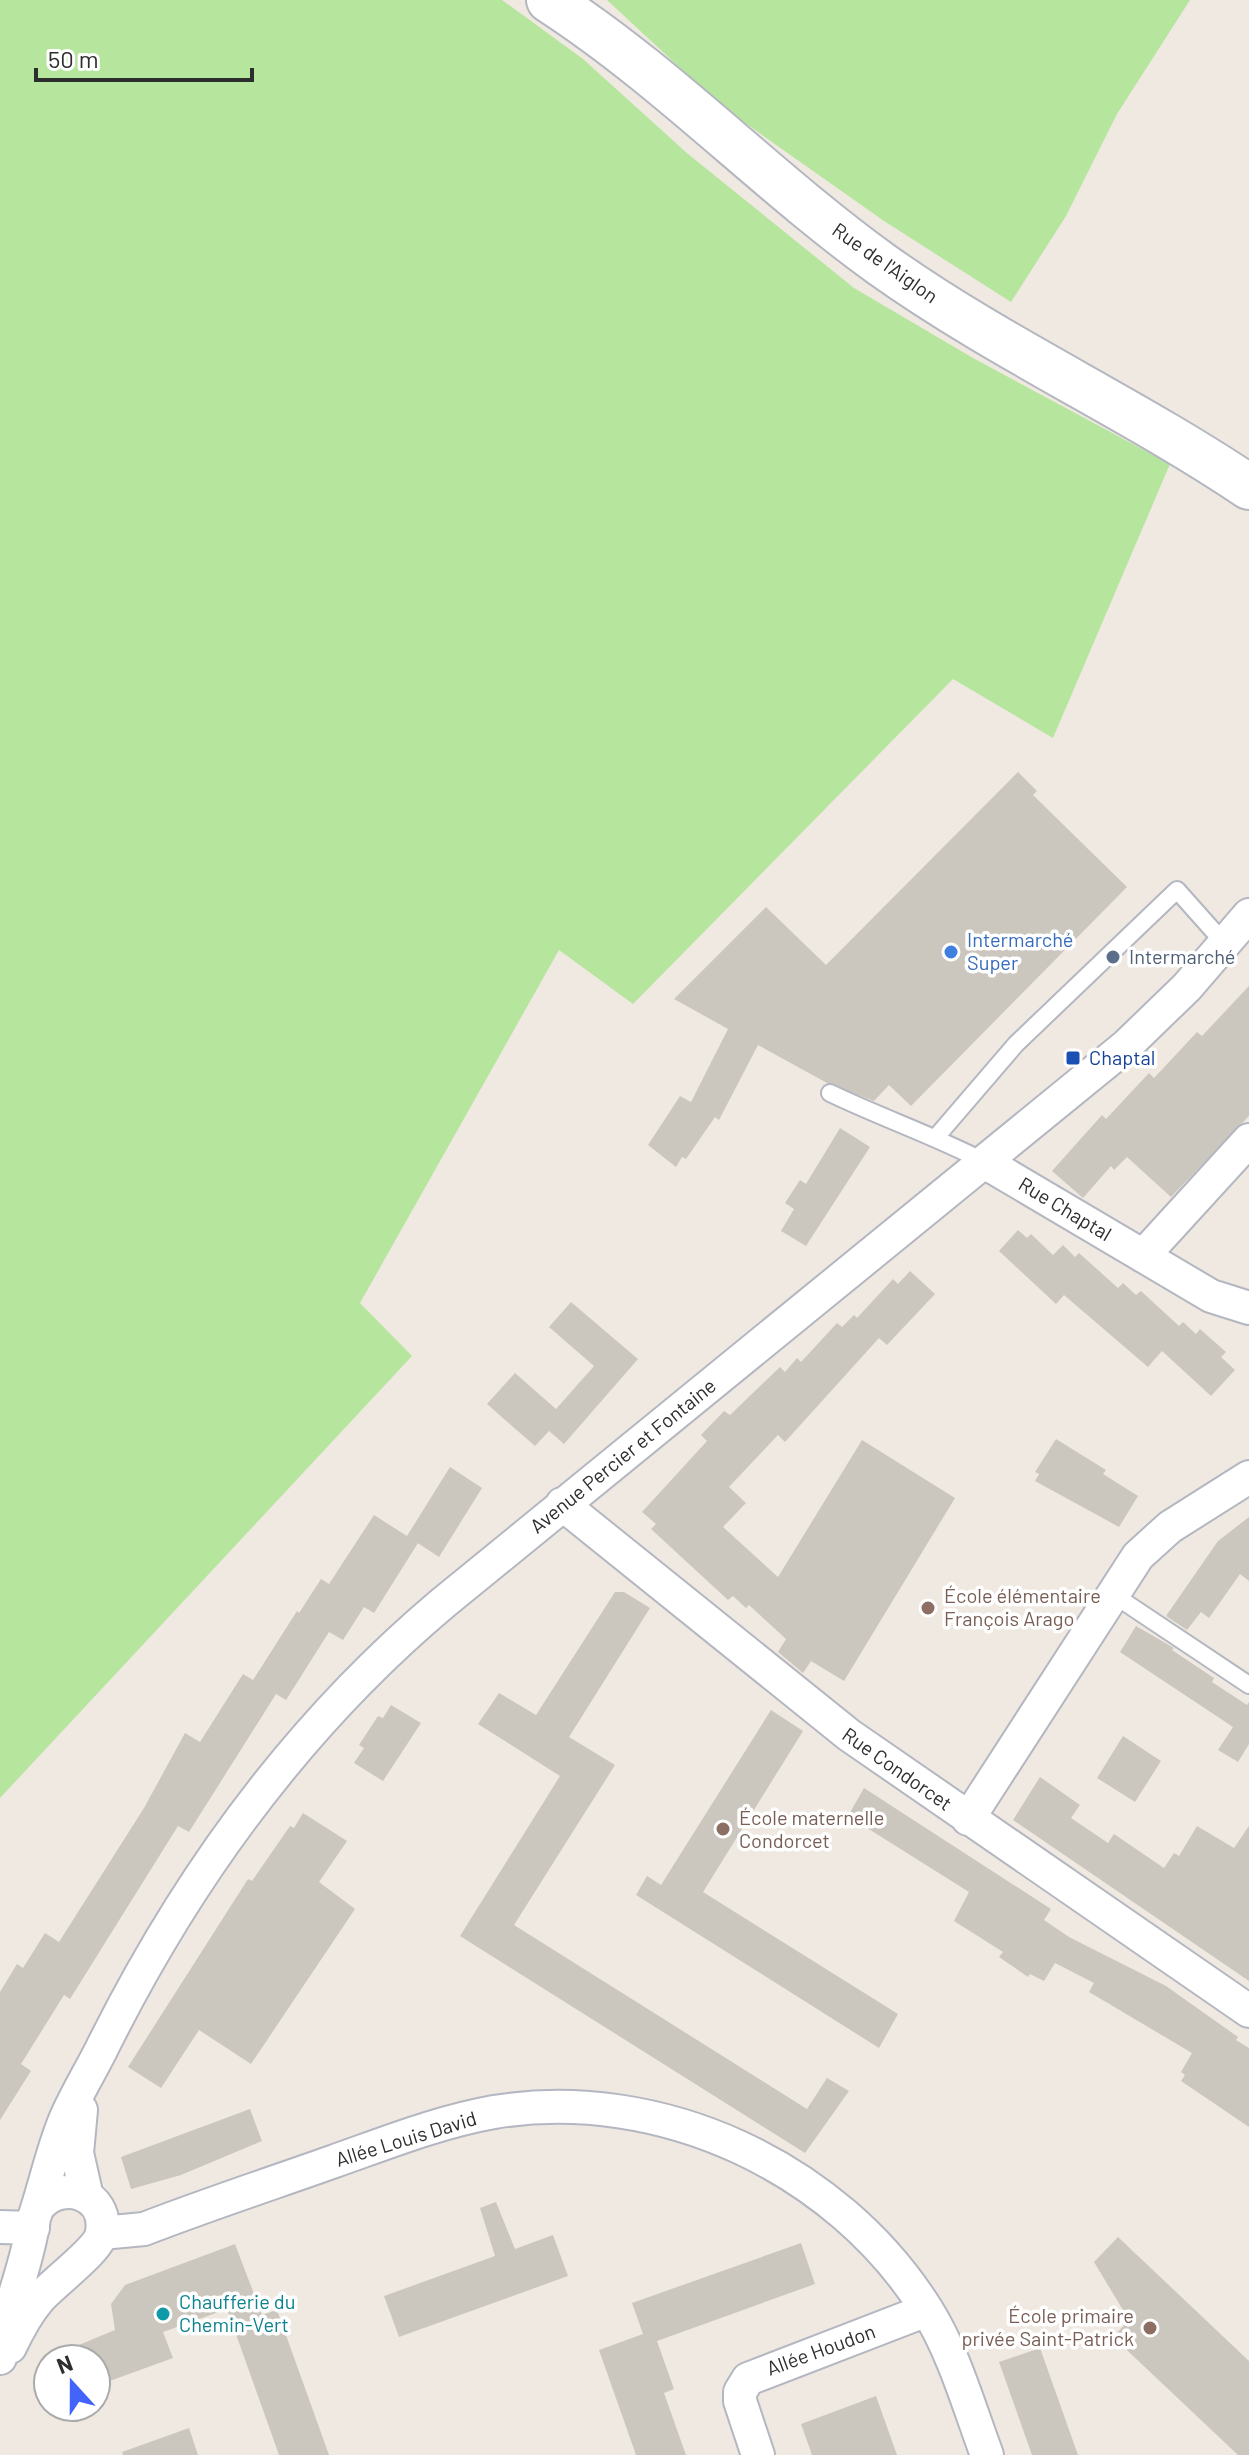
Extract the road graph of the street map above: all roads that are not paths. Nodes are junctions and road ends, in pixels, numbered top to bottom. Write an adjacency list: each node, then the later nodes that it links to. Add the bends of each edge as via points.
1 (549, 0): 2 (main road, Rue de l'Aiglon, via 651,74 836,230 903,279)
2 (1249, 487)
3 (1249, 915): 4 (street, Avenue Percier et Fontaine)
4 (1225, 944): 6 (lane, via 1177,890 1016,1044); 8 (street, Avenue Percier et Fontaine, via 1147,1027)
5 (830, 1093): 6 (lane, via 893,1123)
6 (937, 1136): 8 (lane)
7 (1249, 1140): 9 (street)
8 (986, 1163): 9 (street, Rue Chaptal); 12 (street, Avenue Percier et Fontaine)
9 (1143, 1256): 10 (street, Rue Chaptal, via 1222,1302)
10 (1249, 1308)
11 (1249, 1477): 13 (street, via 1158,1536)
12 (562, 1504): 15 (street, Rue Condorcet, via 829,1720); 17 (street, Avenue Percier et Fontaine, via 397,1642 291,1752 224,1839 156,1947)
13 (1111, 1593): 14 (lane); 15 (street)
14 (1249, 1685)
15 (968, 1819): 16 (street, Rue Condorcet)
16 (1249, 2011)
17 (88, 2077): 18 (street, Avenue Percier et Fontaine, via 77,2141); 19 (street, Avenue Percier et Fontaine, via 63,2123)
18 (87, 2197): 19 (street, via 62,2191); 21 (street, Avenue Percier et Fontaine, via 100,2213)
19 (35, 2222): 20 (street); 22 (street, via 48,2255 63,2261); 24 (street, Avenue Percier et Fontaine)
20 (0, 2227)
21 (102, 2233): 22 (street, via 94,2249); 23 (street, Allée Louis David, via 144,2229 457,2120 535,2107 611,2110 704,2133 809,2186 874,2243)
22 (80, 2259): 25 (street, via 32,2308)
23 (927, 2310): 26 (street, Allée Houdon, via 748,2379 740,2401); 27 (street, Allée Louis David)
24 (0, 2358)
25 (0, 2372)
26 (758, 2455)
27 (987, 2455)

